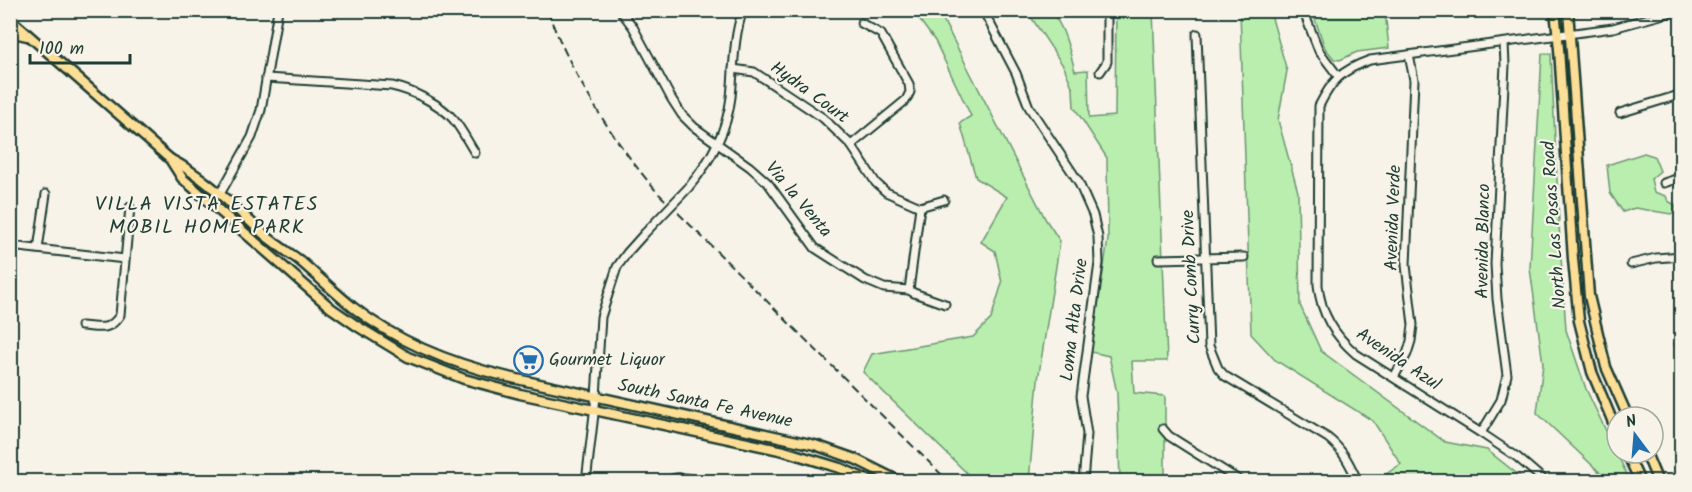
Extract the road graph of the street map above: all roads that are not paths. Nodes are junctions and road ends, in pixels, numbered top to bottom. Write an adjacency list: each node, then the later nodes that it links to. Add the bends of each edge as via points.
1 (278, 10): 24 (street)
2 (620, 10): 27 (street, Via la Venta, via 682,115)
3 (743, 10): 21 (street)
4 (983, 10): 63 (street, Loma Alta Drive, via 1029,107 1078,181 1098,237 1099,263 1081,396 1087,434)
5 (1107, 10): 22 (street, via 1107,62)
6 (1303, 10): 23 (street, via 1319,51)
7 (1555, 10): 17 (main road, North Las Posas Road)
8 (1568, 10): 16 (main road, North Las Posas Road)
9 (1642, 10): 12 (street)
10 (1680, 10): 12 (street)
11 (10, 19): 18 (main road, South Santa Fe Avenue)
12 (1645, 19): 16 (street)
13 (861, 24): 28 (street, via 881,34 910,92 906,100)
14 (10, 32): 18 (main road)
15 (1197, 34): 42 (street, Curry Comb Drive)
16 (1570, 34): 17 (street); 52 (main road, North Las Posas Road, via 1589,296 1606,367)
17 (1558, 36): 19 (street); 51 (main road, North Las Posas Road, via 1579,321 1592,372)
18 (31, 37): 30 (main road, South Santa Fe Avenue)
19 (1503, 43): 20 (street); 55 (street, Avenida Blanco, via 1495,264 1507,375 1501,400)
20 (1409, 55): 23 (street, via 1370,60 1351,66); 49 (street, Avenida Verde, via 1414,80 1407,265 1413,325 1412,341)
21 (733, 69): 27 (street, via 731,100); 28 (street, Hydra Court, via 754,72 772,83 823,118)
22 (1100, 72)
23 (1338, 76): 49 (street, Avenida Azul, via 1319,106 1319,298 1343,343)
24 (266, 78): 29 (street, via 408,89 454,119); 34 (street, via 252,137)
25 (1682, 94): 26 (street)
26 (1620, 112)
27 (718, 143): 46 (street, Via la Venta, via 768,183 815,248 865,280 884,288); 50 (street, bridge, via 688,188 617,267 602,317)
28 (851, 145): 37 (street, Hydra Court, via 885,192)
29 (475, 153)
30 (170, 159): 34 (main road, South Santa Fe Avenue, via 192,170); 53 (main road, South Santa Fe Avenue, via 182,178 331,308 381,342 464,380)
31 (1682, 177): 32 (street)
32 (1664, 183)
33 (46, 194): 39 (street)
34 (220, 194): 50 (main road, South Santa Fe Avenue, via 330,289 385,329 481,371)
35 (944, 200): 37 (street)
36 (130, 207): 43 (street)
37 (920, 207): 46 (street)
38 (10, 246): 39 (street)
39 (38, 249): 43 (street)
40 (1682, 256): 45 (street)
41 (1244, 257): 42 (street)
42 (1204, 258): 44 (street); 65 (street, Curry Comb Drive, via 1209,346 1218,368 1233,382 1328,438 1347,458)
43 (125, 259): 48 (street, via 120,315 106,328)
44 (1158, 259)
45 (1631, 264)
46 (909, 290): 47 (street, Via la Venta)
47 (945, 304)
48 (81, 326)
49 (1394, 377): 55 (street, Avenida Azul)
50 (596, 397): 53 (street); 62 (main road, South Santa Fe Avenue, via 815,445)
51 (1606, 405)
52 (1623, 405)
53 (594, 410): 58 (street); 61 (main road, South Santa Fe Avenue, via 784,451)
54 (1163, 429): 64 (street)
55 (1481, 432): 66 (street, Avenida Azul)
56 (1632, 465): 67 (main road)
57 (1651, 465): 68 (main road)
58 (586, 482)
59 (666, 482): 60 (street, via 679,477)
60 (703, 482)
61 (872, 482)
62 (901, 482)
63 (1083, 482)
64 (1242, 482)
65 (1358, 482)
66 (1546, 482)
67 (1640, 482)
68 (1658, 482)

